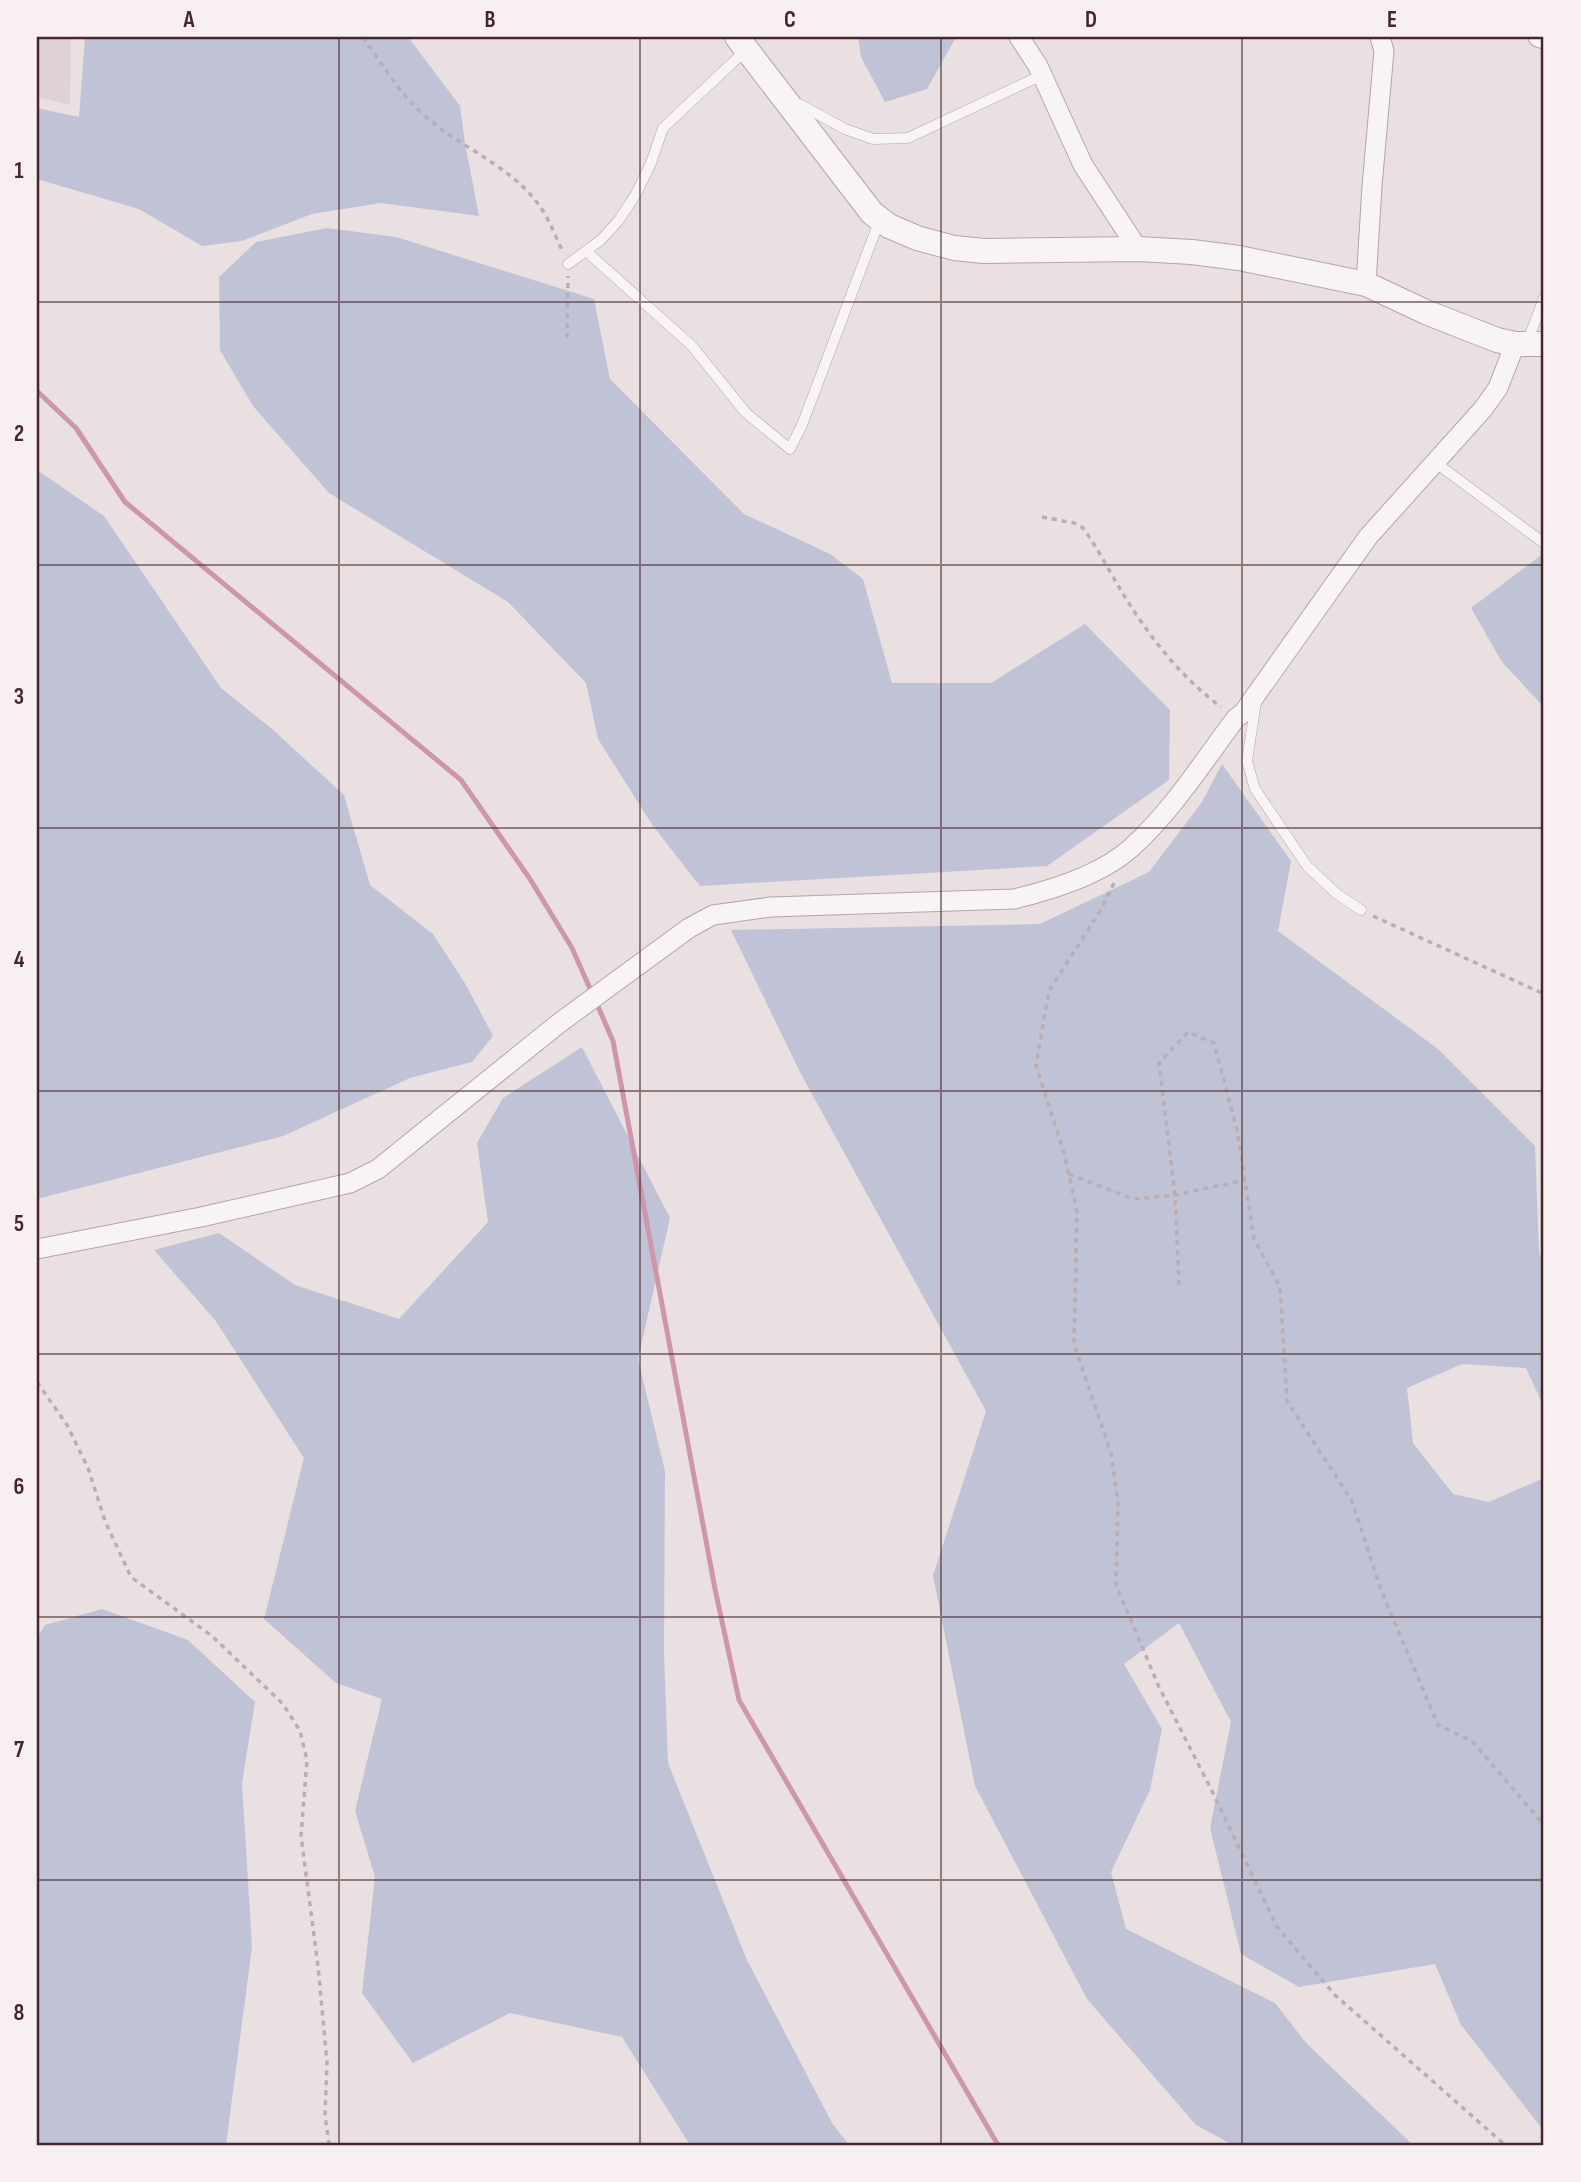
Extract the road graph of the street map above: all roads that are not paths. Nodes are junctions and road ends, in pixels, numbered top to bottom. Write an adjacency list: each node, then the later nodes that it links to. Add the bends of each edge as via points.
1 (1018, 37): 6 (street)
2 (1380, 37): 12 (street, via 1384,51)
3 (1538, 37): 4 (street)
4 (1544, 39)
5 (742, 43): 7 (street); 10 (lane, via 663,128 636,194 619,220)
6 (1042, 75): 7 (lane, via 908,138 873,139); 9 (street, via 1083,165)
7 (780, 94): 8 (street)
8 (880, 219): 9 (street, via 917,239 954,248); 10 (lane, via 790,449 746,413 692,346)
9 (1138, 249): 12 (street, via 1239,258)
10 (586, 251): 11 (lane)
11 (568, 264)
12 (1366, 284): 14 (street, via 1497,340)
13 (1544, 298): 14 (lane)
14 (1529, 344): 15 (street, via 1483,409)
15 (1436, 463): 16 (lane); 17 (street, via 1368,537)
16 (1544, 543)
17 (1258, 691): 18 (lane, via 1247,761 1255,789 1307,866); 19 (street, via 1159,820 1129,849 1049,891 1014,899 771,907 713,915 558,1024 378,1169 350,1183)
18 (1361, 910)
19 (37, 1249)

